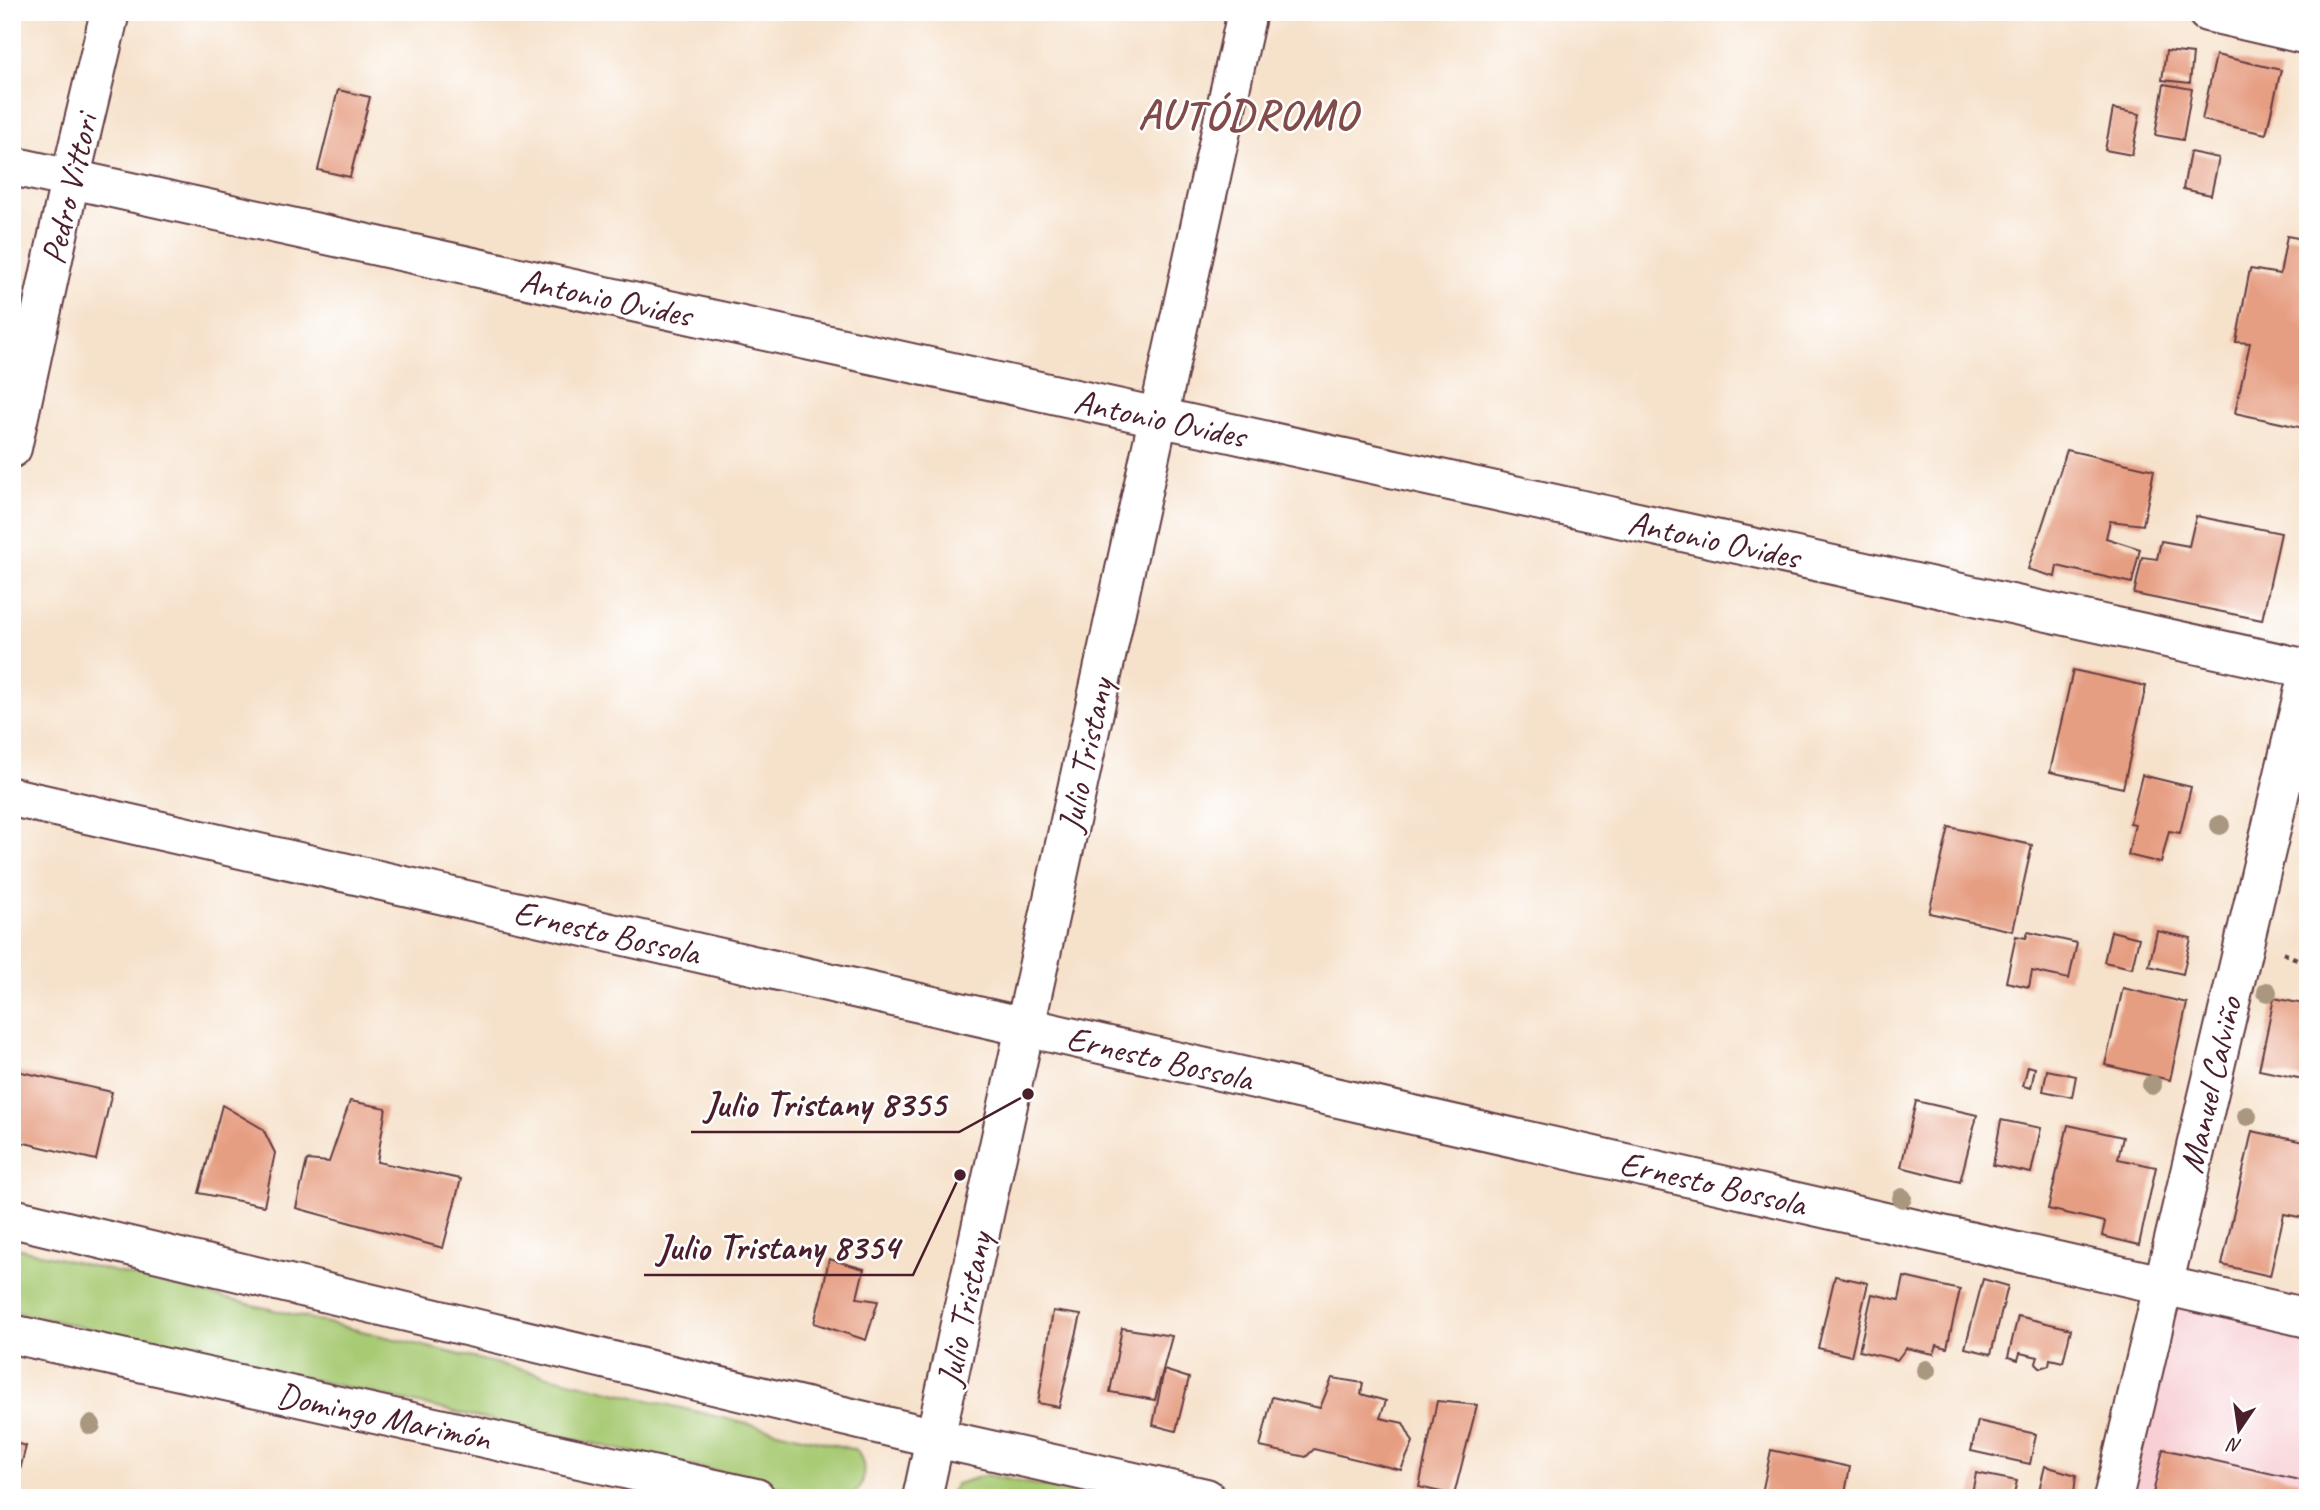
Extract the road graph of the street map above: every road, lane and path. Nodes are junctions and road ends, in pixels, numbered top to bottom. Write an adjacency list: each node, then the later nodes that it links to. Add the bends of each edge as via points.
1 (110, 12): 6 (street, Pedro Vittori)
2 (1247, 12): 7 (street, Julio Tristany)
3 (2207, 12): 4 (street)
4 (2308, 35)
5 (12, 166): 6 (street, Antonio Ovides)
6 (70, 180): 7 (street, Antonio Ovides); 8 (street, Pedro Vittori)
7 (1159, 418): 9 (street, Antonio Ovides); 11 (street, Julio Tristany)
8 (12, 448)
9 (2308, 671): 13 (street, Manuel Calviño)
10 (12, 797): 11 (street, Ernesto Bossola)
11 (1025, 1027): 13 (street, Ernesto Bossola); 16 (street, Julio Tristany)
12 (12, 1218): 16 (street)
13 (2163, 1285): 14 (street, Ernesto Bossola); 20 (street, Manuel Calviño)
14 (2308, 1318)
15 (12, 1334): 17 (street, Domingo Marimón)
16 (936, 1438): 18 (street, Julio Tristany); 19 (street)
17 (756, 1498)
18 (922, 1498)
19 (1206, 1498)
20 (2113, 1498)

